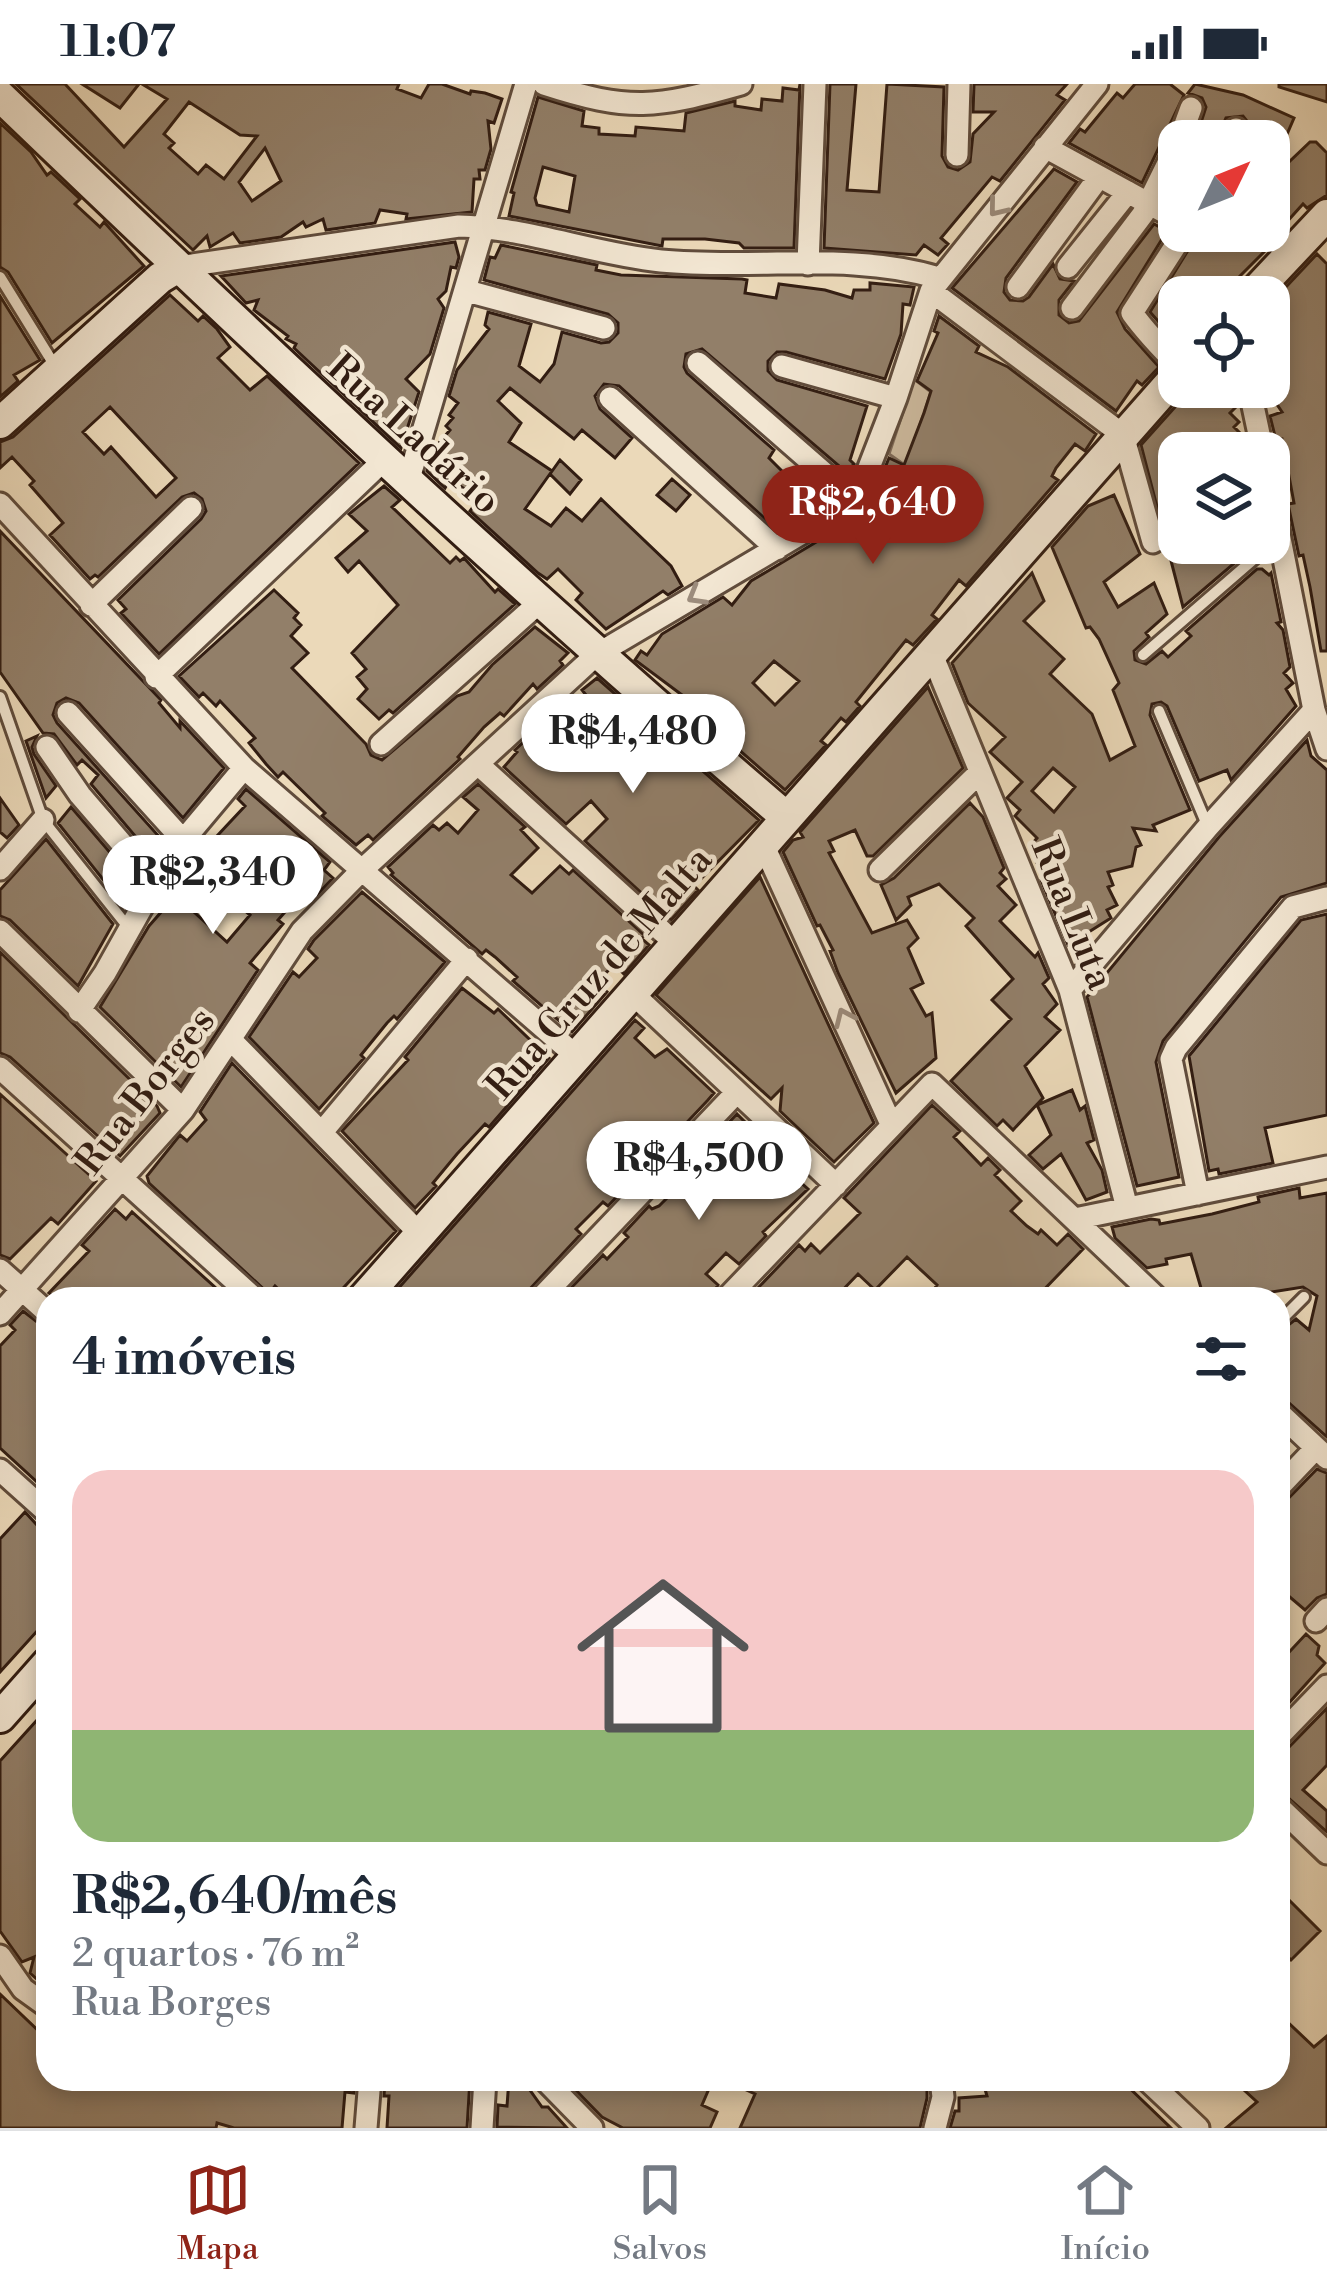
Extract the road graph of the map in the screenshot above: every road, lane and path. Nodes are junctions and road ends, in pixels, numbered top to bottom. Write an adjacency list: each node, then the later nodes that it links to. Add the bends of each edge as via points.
1 (526, 84): 17 (street)
2 (544, 84): 3 (street, via 654,106)
3 (741, 84)
4 (815, 84): 19 (street)
5 (959, 84): 11 (street)
6 (1096, 84): 10 (street)
7 (0, 96): 20 (street, Rua Ladário)
8 (1191, 108): 9 (street)
9 (1187, 120)
10 (1045, 147): 13 (street); 24 (street, one-way to 24)
11 (957, 155)
12 (1158, 170): 14 (street)
13 (1099, 177): 14 (street); 25 (street)
14 (1138, 198): 15 (street); 21 (street); 27 (street)
15 (1158, 209)
16 (1327, 214): 22 (street)
17 (485, 226): 19 (street, via 666,262); 20 (street); 26 (street)
18 (1171, 252): 29 (street, via 1132,313)
19 (808, 264): 24 (street, via 901,268)
20 (178, 267): 32 (street); 38 (street, Rua Ladário)
21 (1068, 267)
22 (1269, 276)
23 (0, 277): 32 (lane)
24 (935, 285): 35 (street); 37 (street)
25 (1018, 287)
26 (466, 291): 28 (street); 39 (street)
27 (1072, 308)
28 (604, 328)
29 (1158, 347)
30 (698, 363): 40 (street)
31 (782, 366): 35 (street)
32 (58, 371): 36 (street)
33 (1158, 394): 37 (street, Rua Cruz de Malta)
34 (610, 398): 44 (street)
35 (896, 398): 40 (street)
36 (0, 423)
37 (1124, 435): 43 (street); 49 (street, Rua Cruz de Malta)
38 (384, 460): 39 (street, Rua Ladário); 52 (street)
39 (408, 482): 47 (street, Rua Ladário)
40 (856, 501): 44 (street, Rua Borges)
41 (0, 504): 48 (street)
42 (191, 508): 48 (street)
43 (1153, 542)
44 (776, 549): 50 (street, Rua Borges, one-way to 50)
45 (1248, 564): 51 (lane)
46 (1285, 564): 54 (street)
47 (541, 601): 50 (street, Rua Ladário); 57 (street)
48 (91, 604): 52 (street)
49 (931, 652): 62 (street, Rua Luta); 63 (street, Rua Cruz de Malta)
50 (596, 655): 60 (street, Rua Borges); 63 (street, Rua Ladário)
51 (1143, 655)
52 (156, 677): 61 (street)
53 (0, 697): 64 (lane)
54 (1314, 710): 59 (street); 65 (street)
55 (1159, 711): 65 (lane)
56 (68, 712): 66 (street)
57 (381, 744)
58 (47, 747): 71 (street)
59 (1327, 749)
60 (479, 765): 70 (street, Rua Borges); 75 (street)
61 (244, 768): 66 (street); 70 (street)
62 (979, 773): 69 (street); 77 (street, Rua Luta)
63 (786, 818): 67 (street, Rua Cruz de Malta)
64 (43, 820): 68 (street); 73 (lane)
65 (1208, 827): 77 (street)
66 (182, 839): 71 (street)
67 (763, 844): 75 (street, Rua Cruz de Malta); 85 (street, one-way to 67)
68 (0, 869)
69 (880, 870)
70 (362, 872): 76 (street); 80 (street, Rua Borges, via 302,931)
71 (155, 882): 73 (street)
72 (1327, 898): 90 (street, via 1293,907 1171,1060)
73 (130, 930): 79 (street)
74 (0, 931): 79 (street)
75 (675, 943): 78 (street, Rua Cruz de Malta)
76 (467, 959): 81 (street); 86 (street)
77 (1070, 990): 91 (street, Rua Luta)
78 (632, 993): 81 (street, Rua Cruz de Malta); 83 (street)
79 (79, 1011): 84 (street)
80 (232, 1041): 84 (street, Rua Borges); 86 (street)
81 (575, 1055): 93 (street, Rua Cruz de Malta)
82 (0, 1068): 88 (street)
83 (737, 1092): 89 (street); 97 (street)
84 (183, 1110): 88 (street, Rua Borges)
85 (891, 1124): 89 (street); 92 (street, via 932,1084)
86 (322, 1132): 93 (street)
87 (1327, 1167): 90 (street)
88 (122, 1180): 95 (street); 100 (street, Rua Borges)
89 (836, 1185): 98 (street)
90 (1198, 1194): 91 (street)
91 (1127, 1208): 92 (street)
92 (1075, 1220): 99 (street)
93 (420, 1234): 96 (street, Rua Cruz de Malta)
94 (0, 1270): 100 (street)
95 (242, 1287)
96 (374, 1287)
97 (551, 1287)
98 (744, 1287)
99 (1145, 1287)
100 (22, 1290): 102 (street); 104 (street, Rua Borges)
101 (1304, 1298): 103 (lane)
102 (36, 1302)
103 (1290, 1311)
104 (0, 1314)
105 (1290, 1423): 106 (street)
106 (1322, 1453): 108 (street)
107 (0, 1470): 109 (street)
108 (1290, 1478)
109 (36, 1502)
110 (36, 1676): 112 (street)
111 (1327, 1686): 113 (street)
112 (0, 1717)
113 (1290, 1725)
114 (1290, 1818): 115 (street)
115 (1327, 1853)
116 (0, 1956): 117 (street)
117 (36, 1999)
118 (369, 2091): 123 (street)
119 (484, 2091): 124 (street)
120 (556, 2091): 125 (street)
121 (942, 2091): 126 (street)
122 (1159, 2091): 127 (street)
123 (366, 2128)
124 (482, 2128)
125 (592, 2128)
126 (934, 2128)
127 (1198, 2128)

